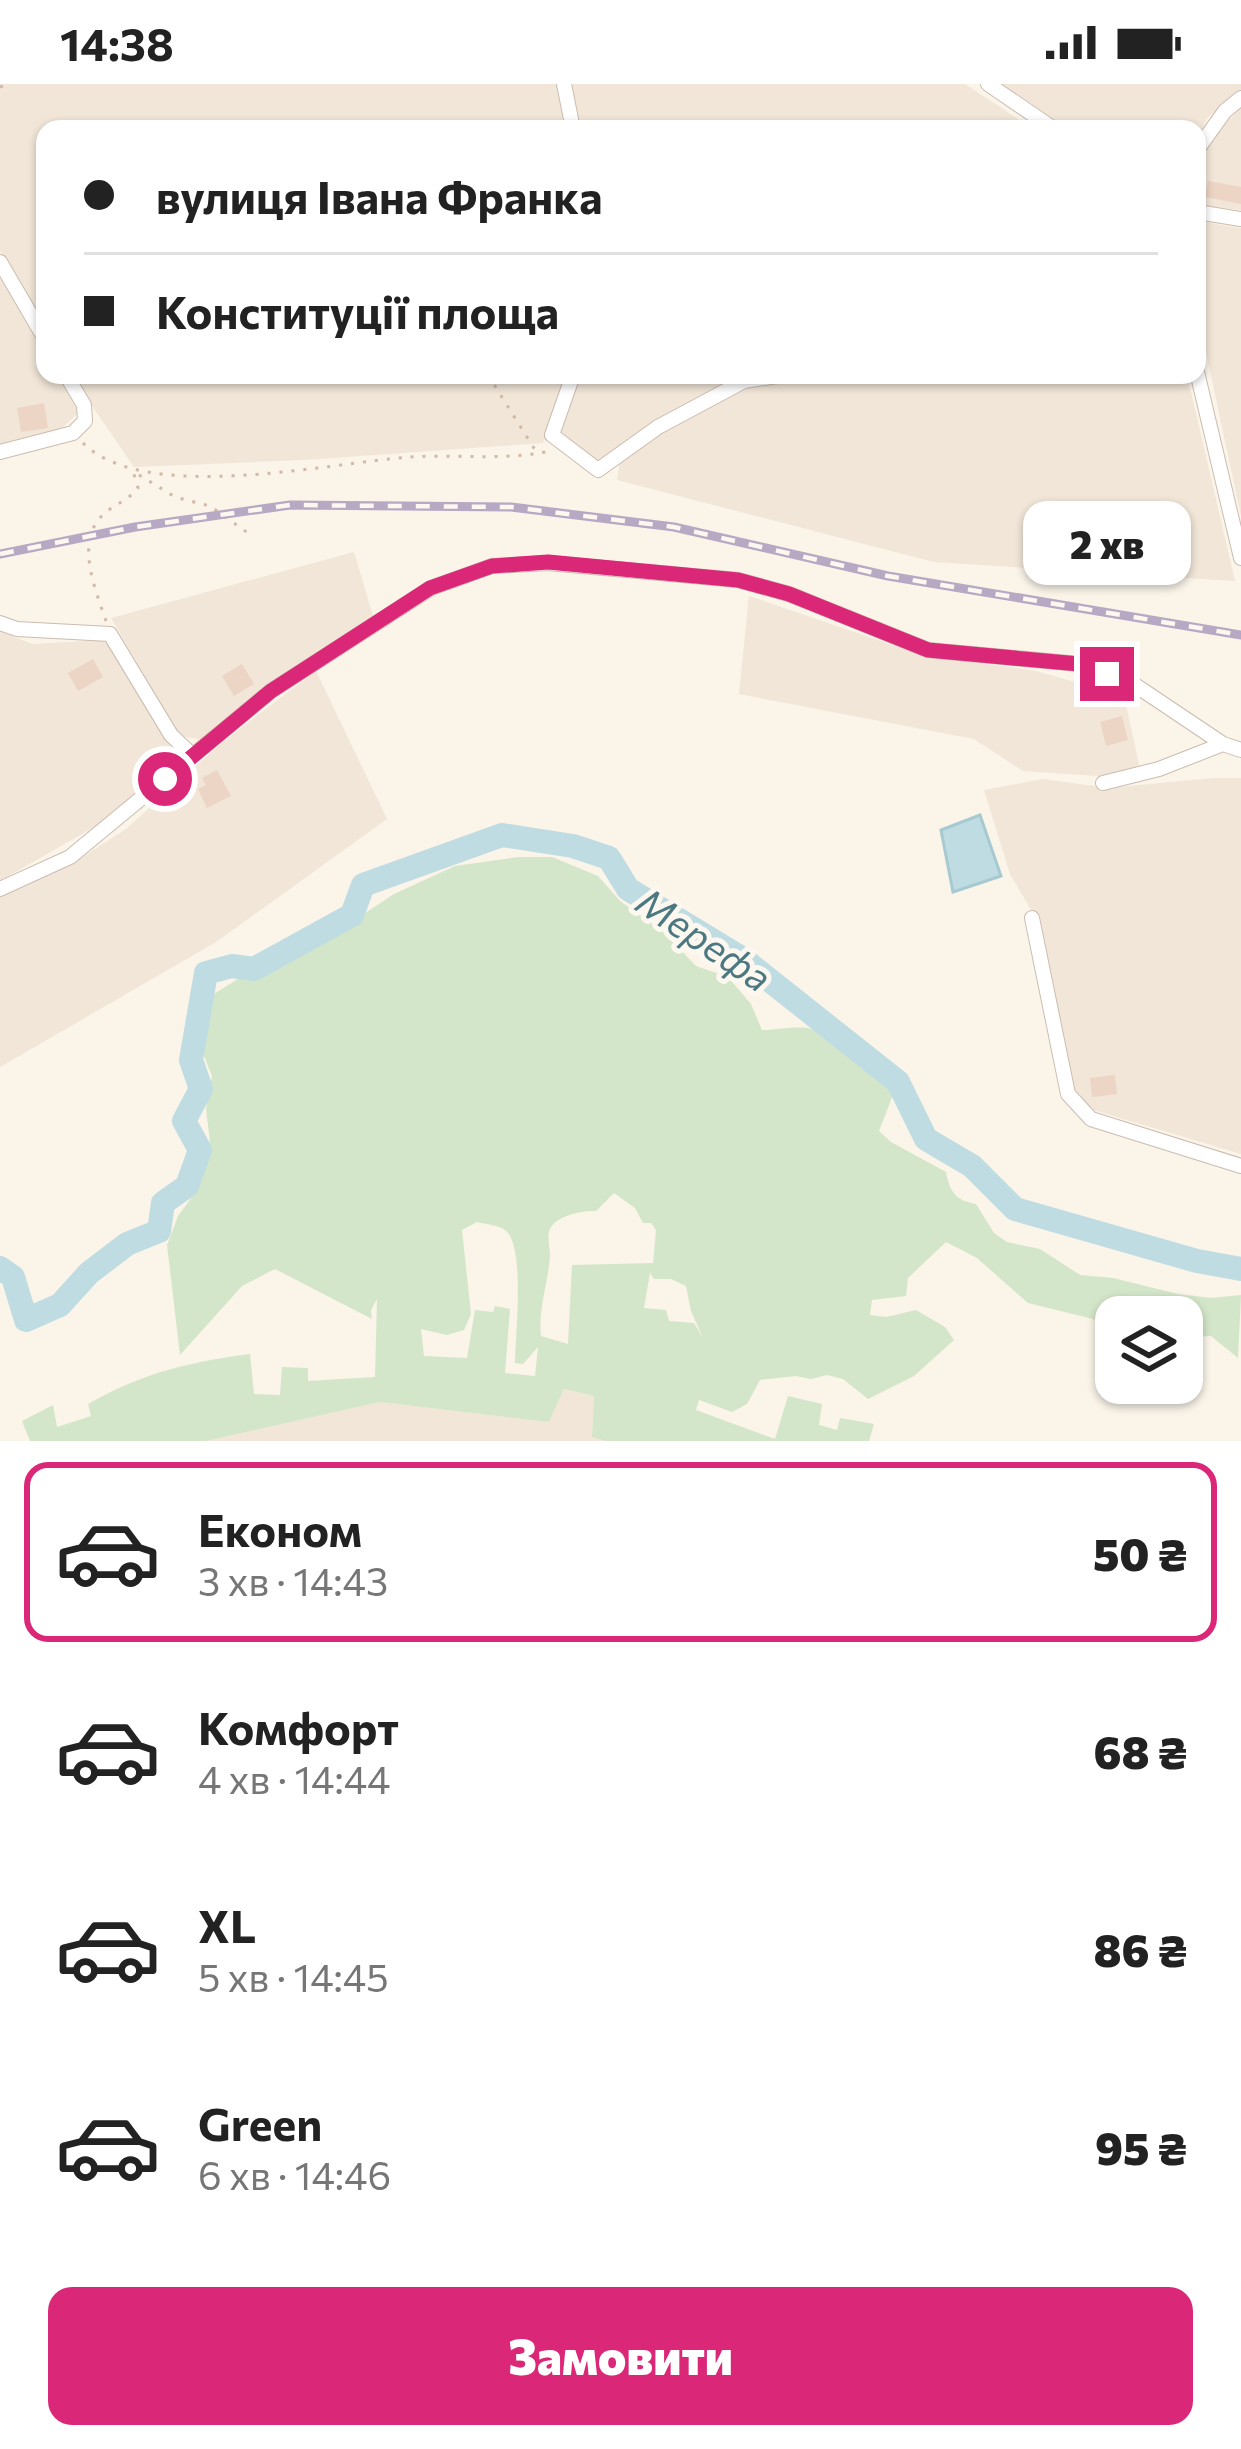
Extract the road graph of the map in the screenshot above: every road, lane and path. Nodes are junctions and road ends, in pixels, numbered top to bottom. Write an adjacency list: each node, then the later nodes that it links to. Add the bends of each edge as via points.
1 (8, 84): 4 (path)
2 (564, 84): 6 (street)
3 (988, 84): 7 (street)
4 (0, 87)
5 (1241, 98): 8 (street)
6 (571, 120)
7 (1041, 120)
8 (1206, 138)
9 (1206, 213): 10 (street)
10 (1241, 219)
11 (0, 262): 12 (street)
12 (36, 321)
13 (71, 384): 18 (street, via 86,421)
14 (494, 384): 21 (path)
15 (570, 384): 19 (street, via 552,434)
16 (739, 384): 19 (street, via 598,470)
17 (1200, 384): 24 (street)
18 (73, 434): 20 (street); 22 (path)
19 (568, 447): 21 (path)
20 (0, 452)
21 (538, 454): 22 (path, via 171,476)
22 (133, 471): 23 (path); 27 (path, via 138,488 92,528 88,555)
23 (248, 532)
24 (1238, 534): 25 (street)
25 (1241, 558)
26 (0, 623): 27 (street)
27 (110, 634): 30 (street)
28 (1223, 745): 29 (street); 30 (street, via 1136,685 1079,664 928,650 738,580 548,562 492,566 430,588 271,691); 31 (street)
29 (1241, 750)
30 (191, 754): 32 (street, via 70,857)
31 (1103, 782)
32 (0, 890)
33 (1032, 918): 34 (street, via 1068,1094 1091,1120)
34 (1241, 1166)

